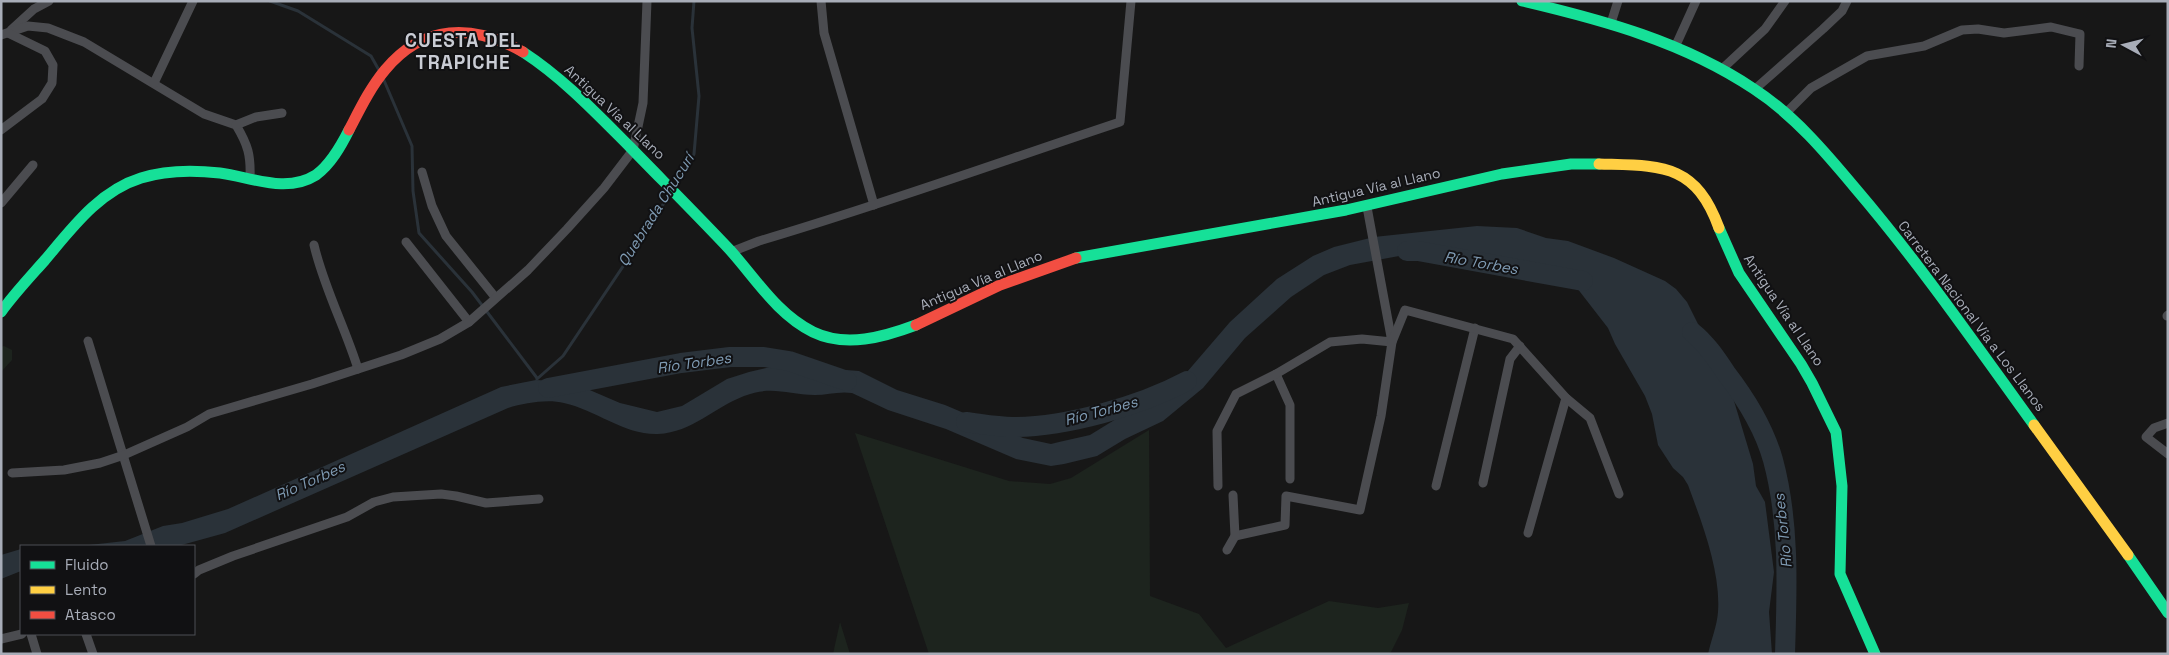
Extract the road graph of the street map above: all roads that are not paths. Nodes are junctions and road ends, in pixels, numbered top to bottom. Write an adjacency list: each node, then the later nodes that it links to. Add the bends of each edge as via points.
1 (49, 1): 12 (street)
2 (193, 1): 16 (street)
3 (647, 1): 22 (street, via 643,103)
4 (821, 1): 27 (street, via 824,33)
5 (1130, 1): 27 (street, via 1120,122)
6 (1522, 1): 11 (main road, Carretera Nacional Vía a Los Llanos, via 1575,10)
7 (1618, 1): 11 (street)
8 (1696, 1): 13 (street)
9 (1785, 1): 15 (street, via 1765,29)
10 (1848, 1): 17 (street, via 1842,11)
11 (1612, 23): 13 (main road, Carretera Nacional Vía a Los Llanos)
12 (4, 34): 16 (street, via 28,26 48,28 84,42); 21 (street, via 45,51 53,65 52,83 42,99)
13 (1676, 45): 15 (main road, Carretera Nacional Vía a Los Llanos)
14 (2079, 66): 19 (street, via 2080,34 2072,31 2051,27 2004,33 1962,30 1924,46 1867,56 1811,88)
15 (1722, 69): 17 (main road, Carretera Nacional Vía a Los Llanos)
16 (154, 83): 20 (street, via 204,114)
17 (1755, 89): 19 (main road, Carretera Nacional Vía a Los Llanos)
18 (282, 113): 20 (street, via 256,117)
19 (1785, 114): 58 (main road, Carretera Nacional Vía a Los Llanos, via 1852,183 1925,273)
20 (236, 125): 25 (street, via 249,152)
21 (1, 130)
22 (633, 150): 25 (main road, Antigua Vía al Llano, via 575,92 506,42 474,32 449,32 408,46 386,67 368,93 341,146 322,170 300,184); 31 (main road, Antigua Vía al Llano); 32 (street, via 567,229 528,270)
23 (33, 165): 26 (street)
24 (422, 172): 32 (street, via 432,206 446,236)
25 (250, 179): 33 (main road, Antigua Vía al Llano, via 222,173 170,172 126,183 102,196)
26 (1, 203)
27 (874, 204): 31 (street)
28 (1367, 207): 31 (main road, Antigua Vía al Llano, via 1068,260 998,286 926,320 855,340 822,336 798,324 763,292); 37 (street); 65 (main road, Antigua Vía al Llano, via 1513,172 1575,163 1640,164 1680,174 1693,183 1707,198 1729,255 1766,316 1812,381 1836,432 1842,524 1840,574)
29 (406, 242): 34 (street)
30 (314, 244): 39 (street)
31 (732, 252)
32 (495, 297): 34 (street)
33 (1, 312)
34 (469, 322): 39 (street, via 432,342)
35 (1475, 328): 37 (street, via 1405,310); 38 (street, via 1513,339); 49 (street)
36 (88, 341): 44 (street)
37 (1392, 342): 40 (street, via 1362,339 1330,342); 54 (street, via 1381,416 1360,510 1286,496 1285,525)
38 (1520, 346): 41 (street); 47 (street, via 1510,359)
39 (358, 370): 44 (street, via 209,414)
40 (1276, 374): 46 (street, via 1290,405); 48 (street, via 1236,394 1217,431)
41 (1566, 398): 50 (street, via 1590,418); 53 (street)
42 (2168, 423): 43 (street, via 2154,428 2146,437)
43 (2168, 454)
44 (124, 455): 45 (street, via 64,470); 55 (street)
45 (12, 473)
46 (1290, 480)
47 (1483, 482)
48 (1218, 486)
49 (1436, 486)
50 (1619, 494)
51 (1233, 495): 54 (street)
52 (539, 499): 57 (street, via 486,503 441,494 393,497)
53 (1528, 533)
54 (1235, 536): 56 (street)
55 (151, 545)
56 (1227, 550)
57 (195, 573)
58 (2168, 613)
59 (20, 634): 62 (street)
60 (31, 635): 63 (street)
61 (86, 635): 64 (street)
62 (1, 639)
63 (37, 654)
64 (93, 654)
65 (1875, 654)

